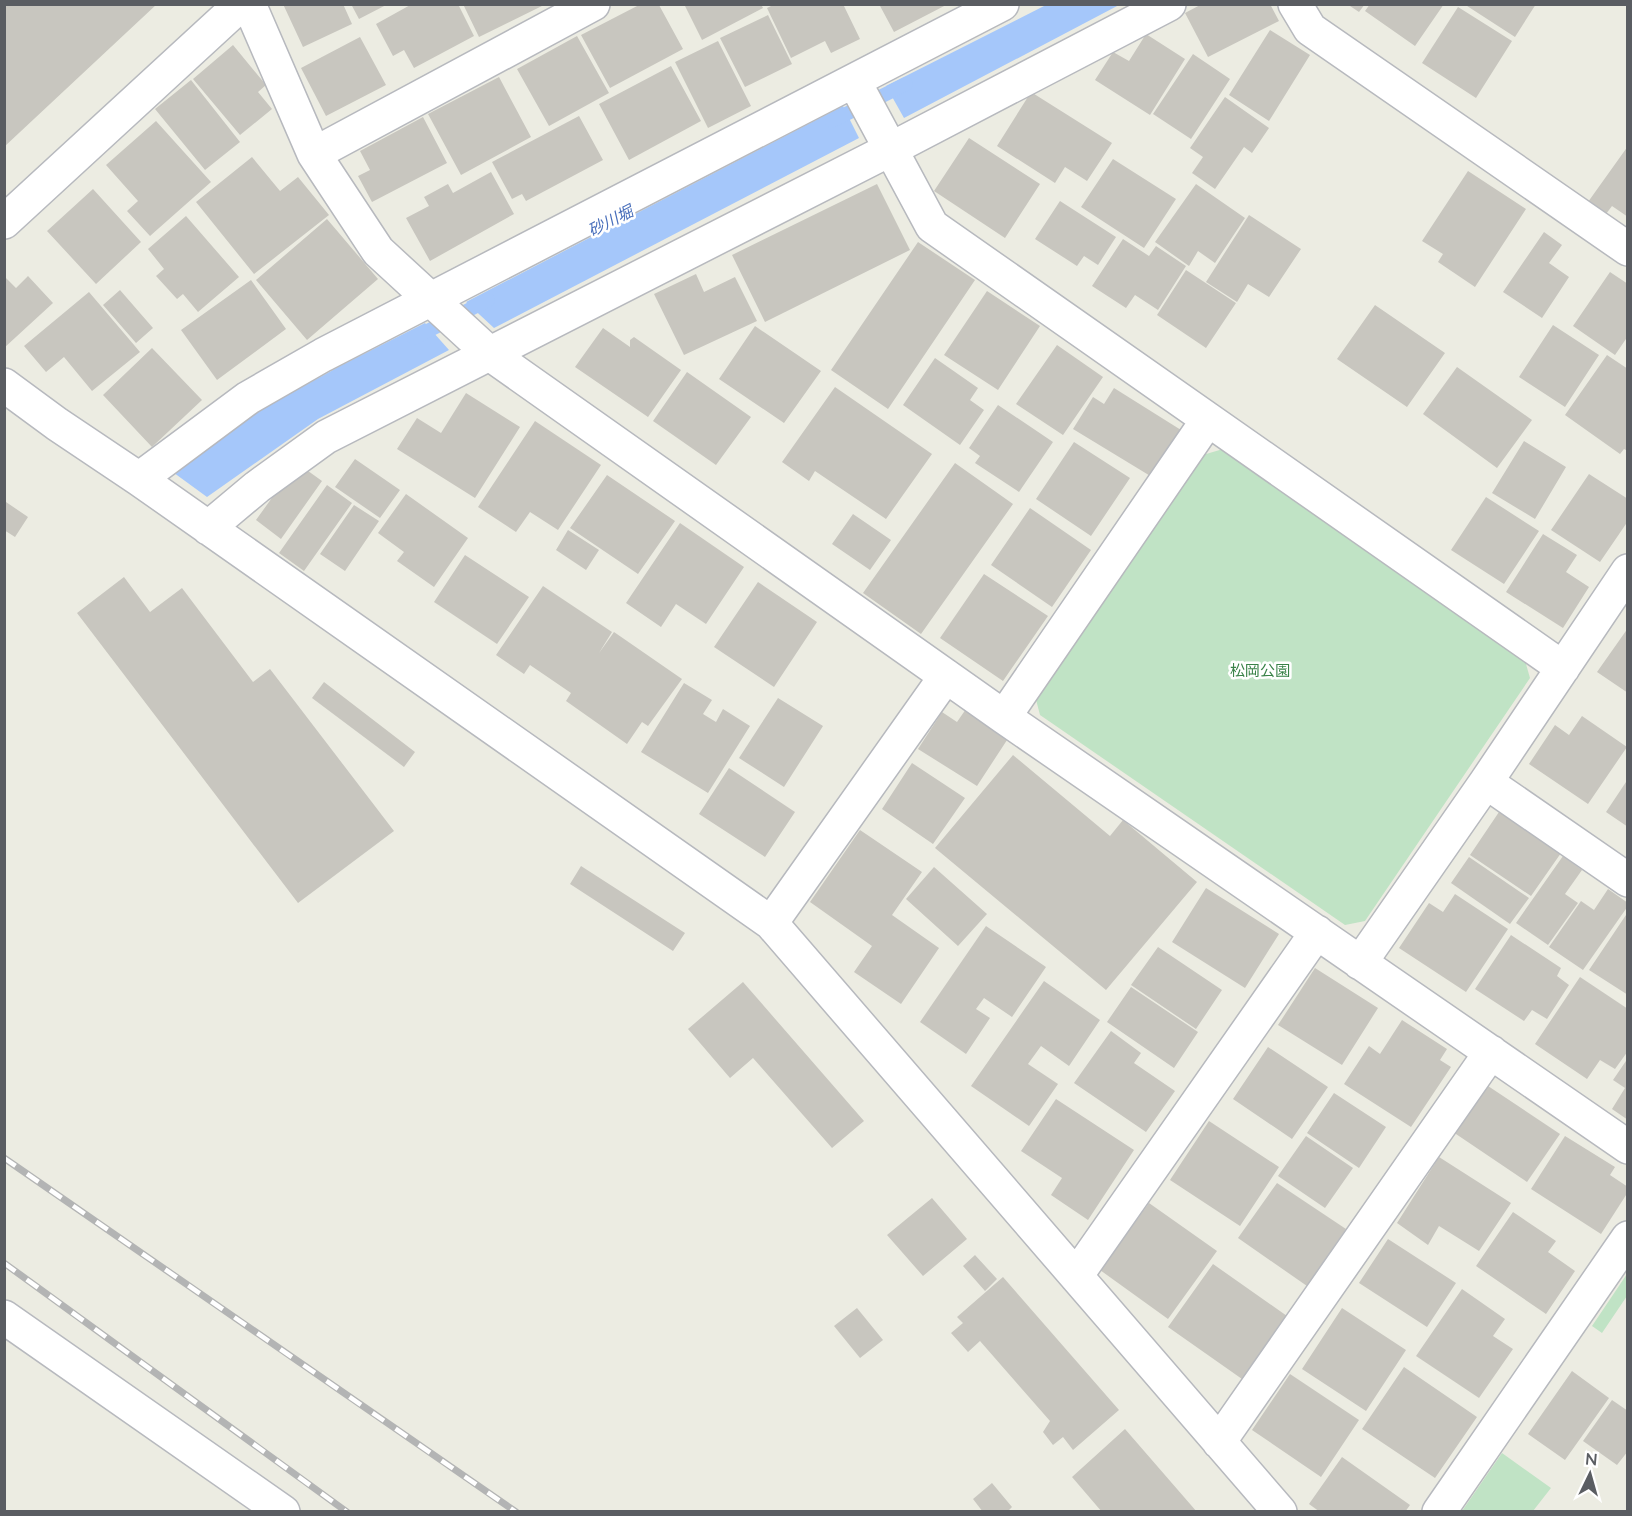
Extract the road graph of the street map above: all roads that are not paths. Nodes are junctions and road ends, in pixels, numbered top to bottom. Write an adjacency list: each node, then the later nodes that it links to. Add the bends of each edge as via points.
1 (241, 4): 10 (street)
2 (249, 4): 9 (street)
3 (592, 4): 9 (street)
4 (1002, 4): 7 (street)
5 (1169, 4): 8 (street)
6 (1295, 4): 11 (street, via 1310,29)
7 (854, 81): 8 (street); 12 (street)
8 (891, 149): 13 (street); 15 (street, via 932,226)
9 (314, 154): 12 (street, via 378,251)
10 (4, 222)
11 (1628, 249)
12 (429, 299): 13 (street); 16 (street, via 248,398)
13 (490, 354): 17 (street, via 326,437); 20 (street)
14 (4, 385): 16 (street)
15 (1207, 421): 19 (street); 21 (street)
16 (138, 479): 17 (street)
17 (208, 528): 24 (street)
18 (1628, 571): 19 (street)
19 (1563, 668): 22 (street)
20 (946, 676): 21 (street); 24 (street)
21 (1004, 717): 25 (street)
22 (1486, 782): 23 (street); 26 (street)
23 (1628, 880)
24 (771, 923): 30 (street)
25 (1317, 932): 26 (street); 30 (street)
26 (1360, 963): 27 (street)
27 (1491, 1052): 28 (street); 32 (street)
28 (1628, 1148)
29 (1628, 1238): 35 (street)
30 (1076, 1276): 32 (street)
31 (4, 1317): 33 (street)
32 (1220, 1442): 34 (street)
33 (283, 1512)
34 (1280, 1512)
35 (1439, 1512)

